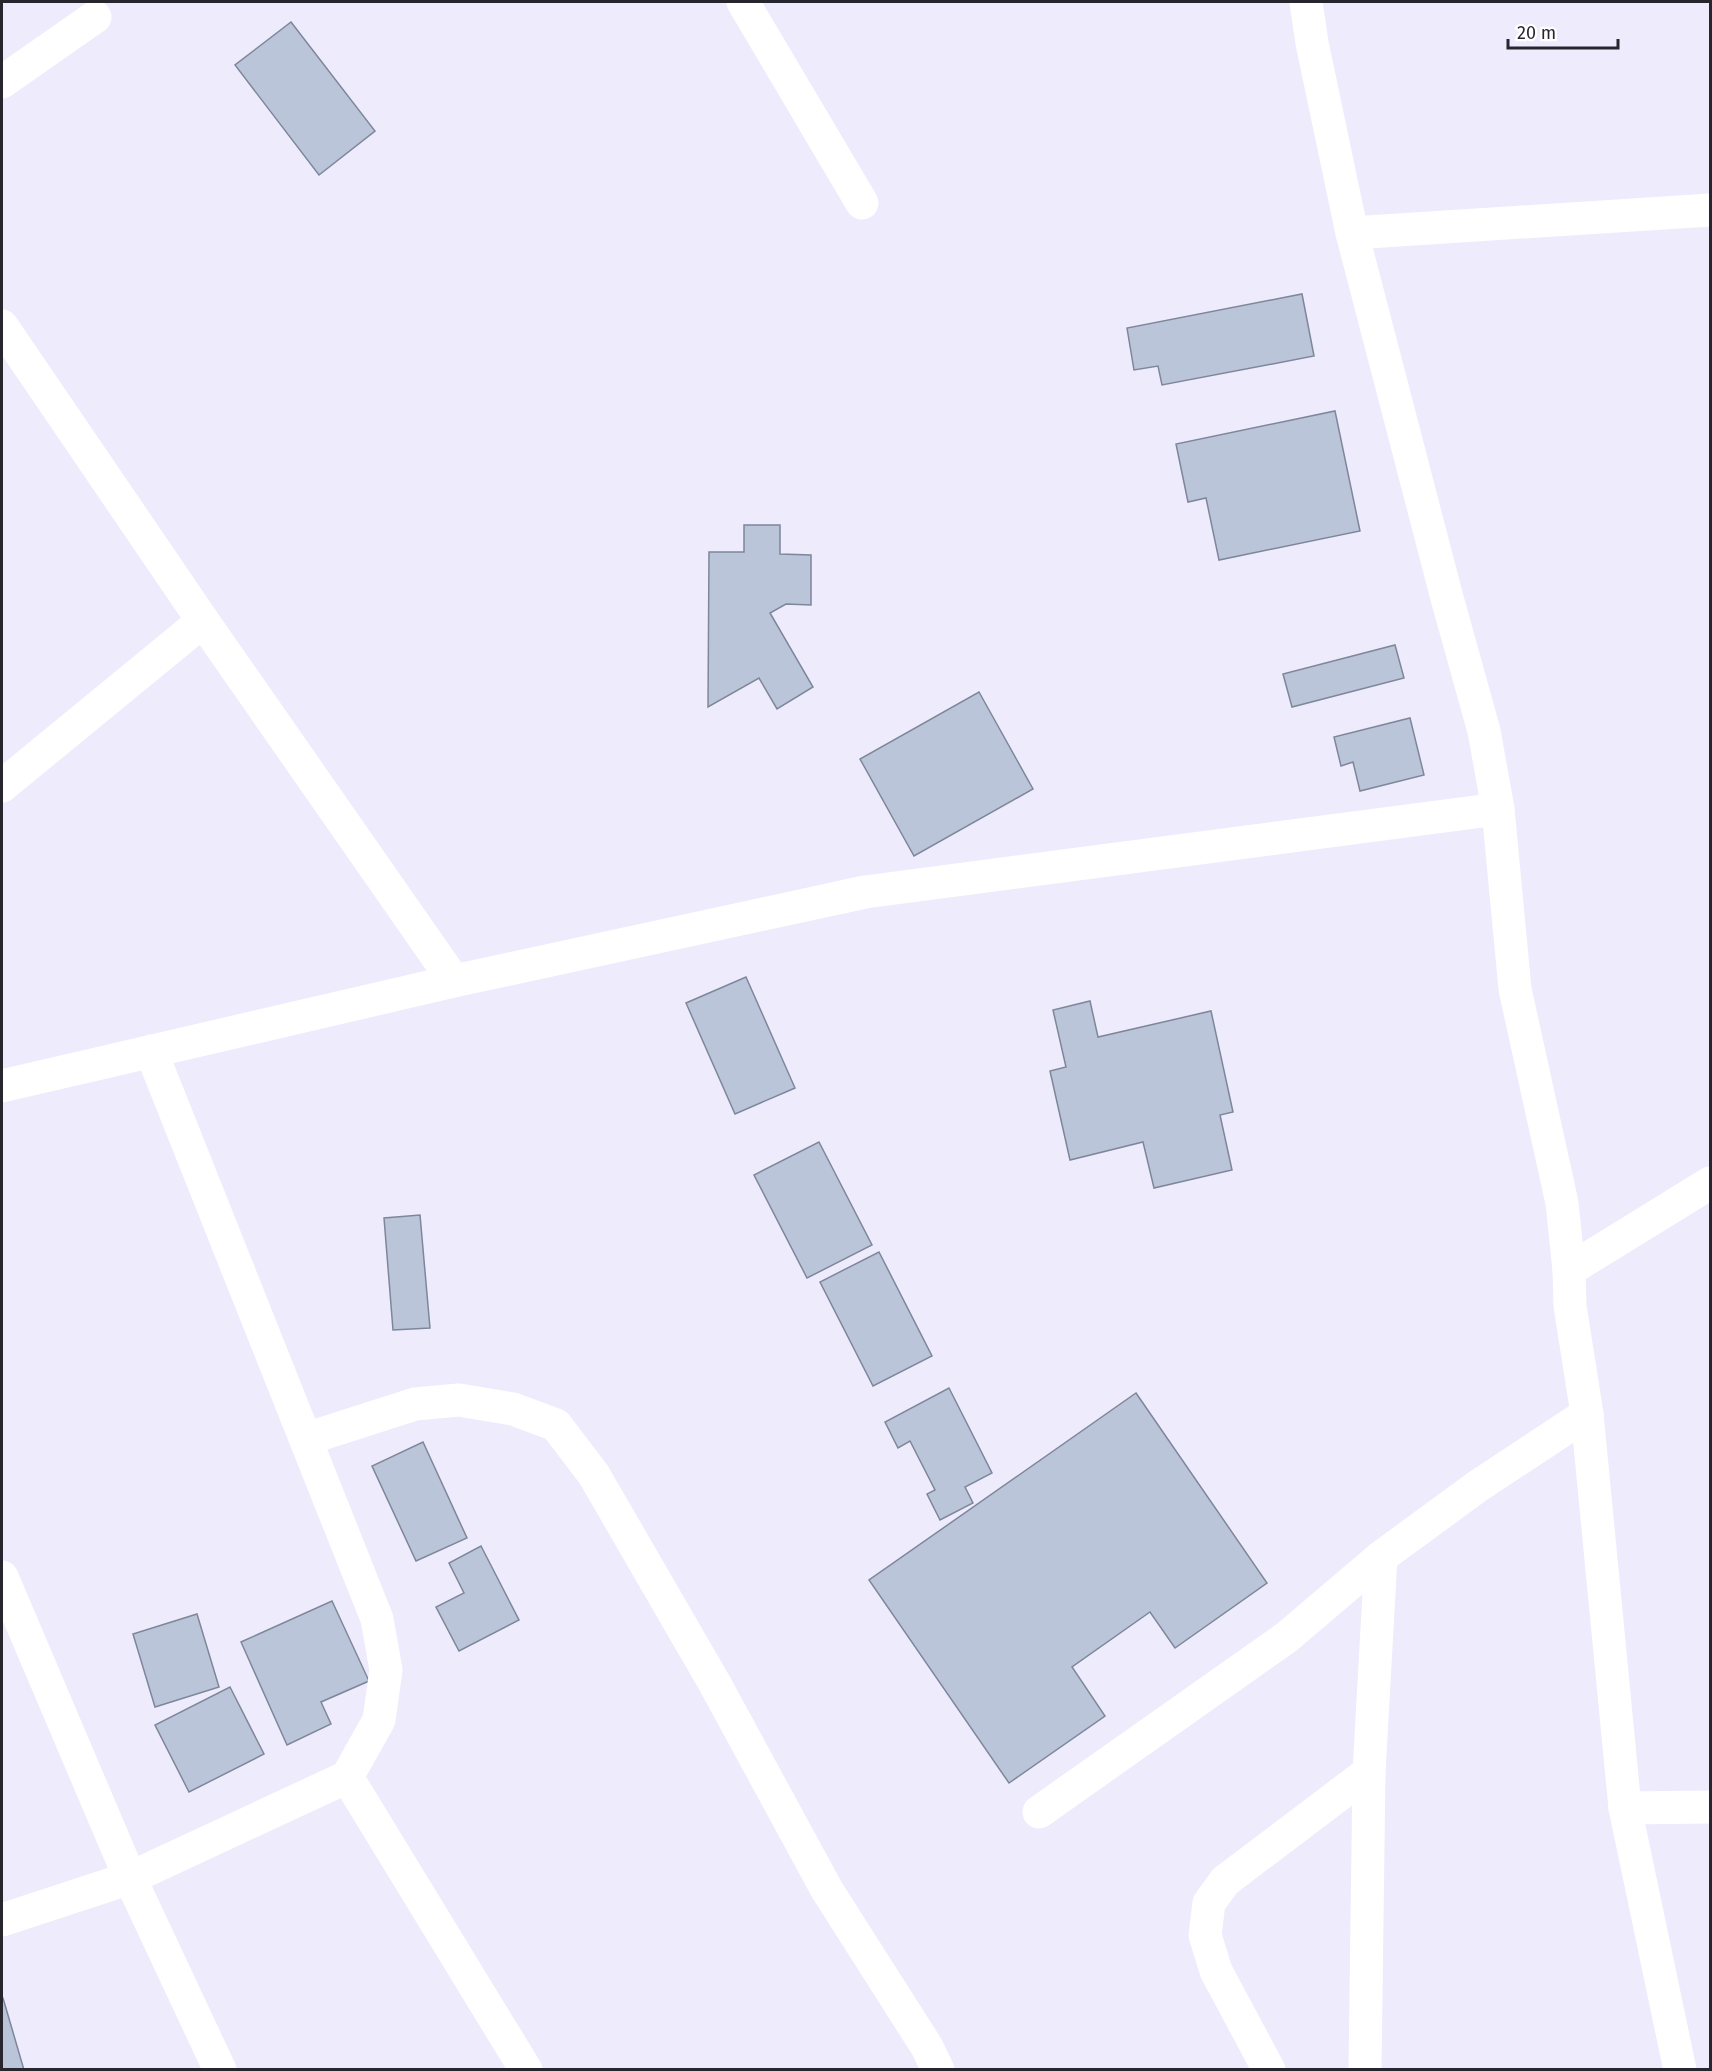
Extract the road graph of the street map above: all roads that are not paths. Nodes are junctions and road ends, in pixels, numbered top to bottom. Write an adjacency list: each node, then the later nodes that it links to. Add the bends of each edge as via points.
1 (743, 2): 5 (street)
2 (1306, 2): 7 (street)
3 (95, 16): 4 (street)
4 (2, 82)
5 (862, 203)
6 (1710, 210): 7 (street)
7 (1352, 233): 11 (street, via 1484,731)
8 (2, 326): 9 (street)
9 (203, 621): 10 (street); 12 (street)
10 (7, 773)
11 (1498, 810): 12 (street, via 865,892); 16 (street, via 1515,989 1562,1203)
12 (454, 981): 13 (street)
13 (151, 1052): 14 (street); 18 (street)
14 (2, 1086)
15 (1710, 1182): 16 (street)
16 (1569, 1270): 17 (street, via 1570,1306)
17 (1587, 1414): 19 (street, via 1478,1486); 25 (street)
18 (306, 1439): 23 (street, via 377,1619 386,1670 379,1720); 31 (street, via 415,1404 459,1400 513,1409 556,1425 594,1475 715,1684 827,1890)
19 (1381, 1557): 22 (street); 26 (street, via 1287,1637)
20 (2, 1577): 21 (street)
21 (12, 1631): 27 (street)
22 (1369, 1772): 32 (street, via 1226,1881 1209,1903 1205,1935 1216,1971); 33 (street)
23 (347, 1777): 27 (street); 30 (street)
24 (1710, 1807): 25 (street)
25 (1625, 1808): 34 (street)
26 (1039, 1812)
27 (130, 1878): 28 (street); 29 (street)
28 (2, 1920)
29 (220, 2070)
30 (526, 2070)
31 (938, 2070)
32 (1269, 2070)
33 (1365, 2070)
34 (1680, 2070)

